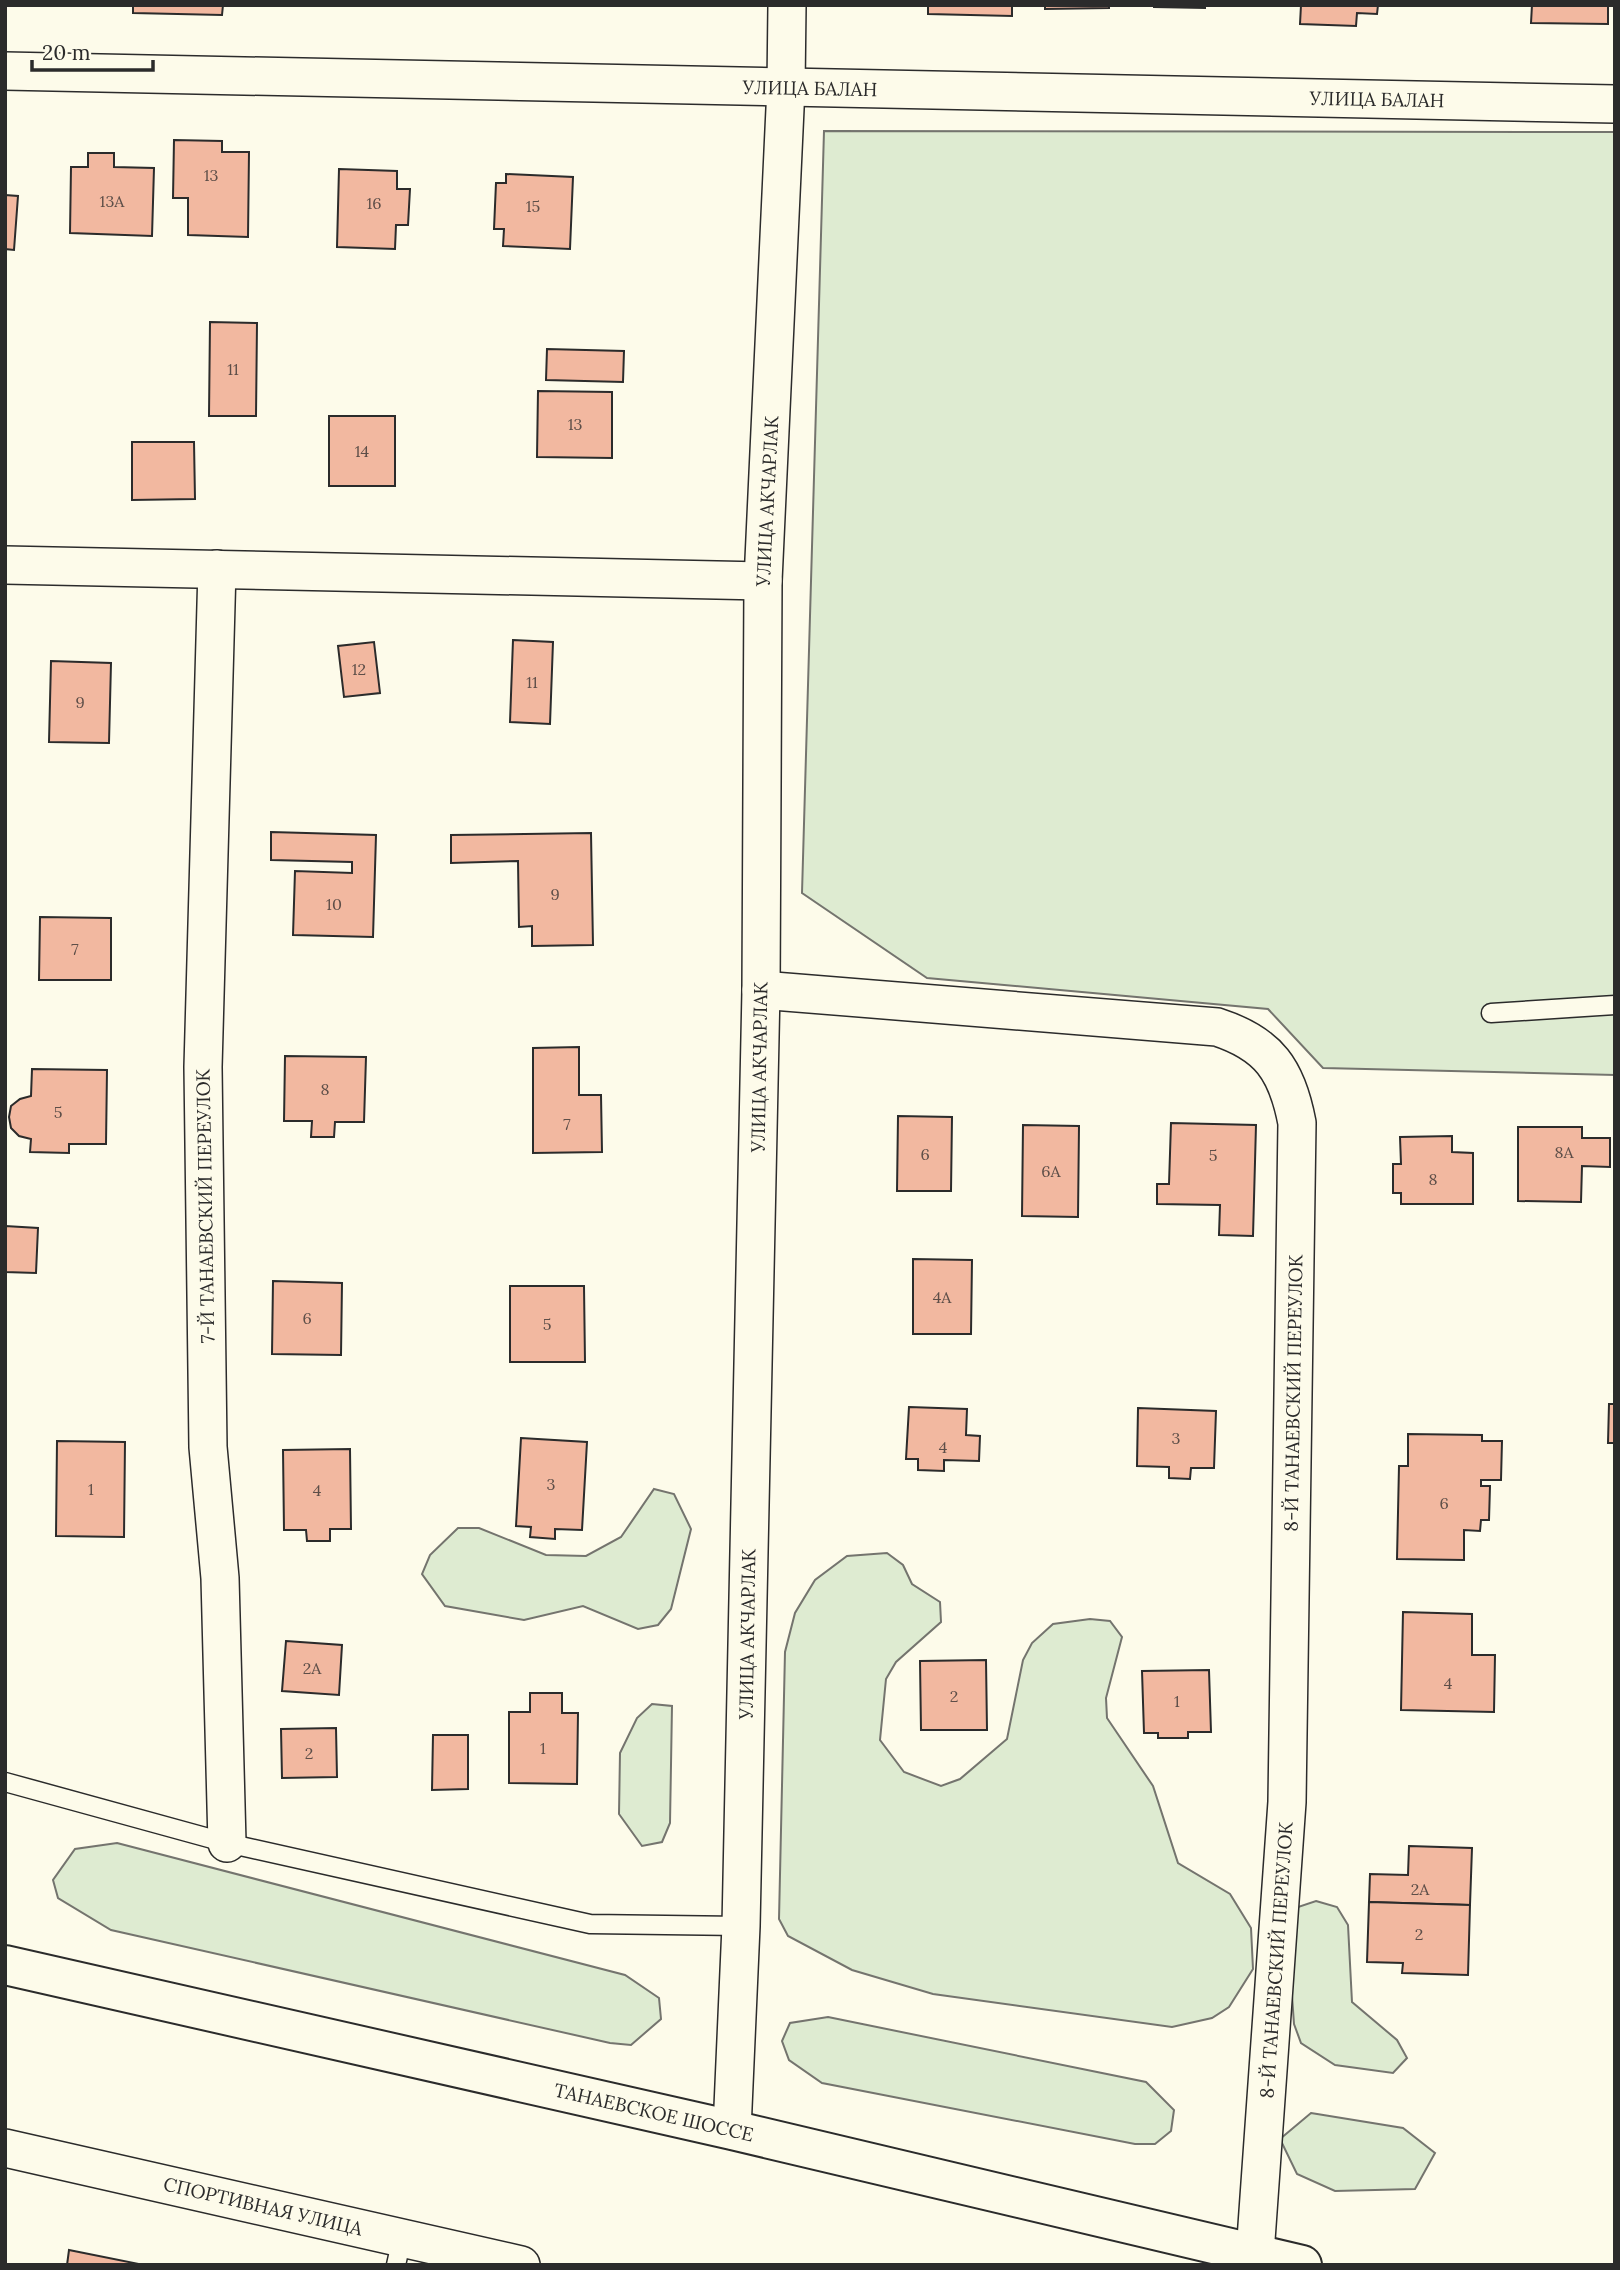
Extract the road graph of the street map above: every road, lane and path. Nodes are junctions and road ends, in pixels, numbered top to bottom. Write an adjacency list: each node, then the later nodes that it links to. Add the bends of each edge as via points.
1 (787, 5): 3 (street, УЛИЦА АКЧАРЛАК)
2 (5, 71): 3 (street, УЛИЦА БАЛАН)
3 (786, 87): 4 (street, УЛИЦА БАЛАН); 7 (street, УЛИЦА АКЧАРЛАК)
4 (1615, 104)
5 (5, 565): 6 (street)
6 (217, 569): 7 (street); 12 (street, 7-Й ТАНАЕВСКИЙ ПЕРЕУЛОК, via 203,1067 208,1447 220,1578)
7 (763, 581): 8 (street, УЛИЦА АКЧАРЛАК)
8 (761, 990): 13 (street, УЛИЦА АКЧАРЛАК); 18 (street, 8-Й ТАНАЕВСКИЙ ПЕРЕУЛОК, via 1217,1027 1239,1034 1259,1048 1279,1068 1292,1095 1297,1123 1287,1802)
9 (1615, 1004): 10 (lane)
10 (1491, 1013)
11 (5, 1782): 12 (lane)
12 (227, 1843): 13 (lane, via 590,1924)
13 (741, 1926): 15 (street, УЛИЦА АКЧАРЛАК)
14 (5, 1965): 15 (street, ТАНАЕВСКОЕ ШОССЕ)
15 (732, 2130): 18 (street, ТАНАЕВСКОЕ ШОССЕ)
16 (5, 2148): 17 (street, СПОРТИВНАЯ УЛИЦА)
17 (399, 2251): 19 (street, СПОРТИВНАЯ УЛИЦА)
18 (1255, 2254): 20 (street, ТАНАЕВСКОЕ ШОССЕ)
19 (521, 2265)
20 (1302, 2265)

